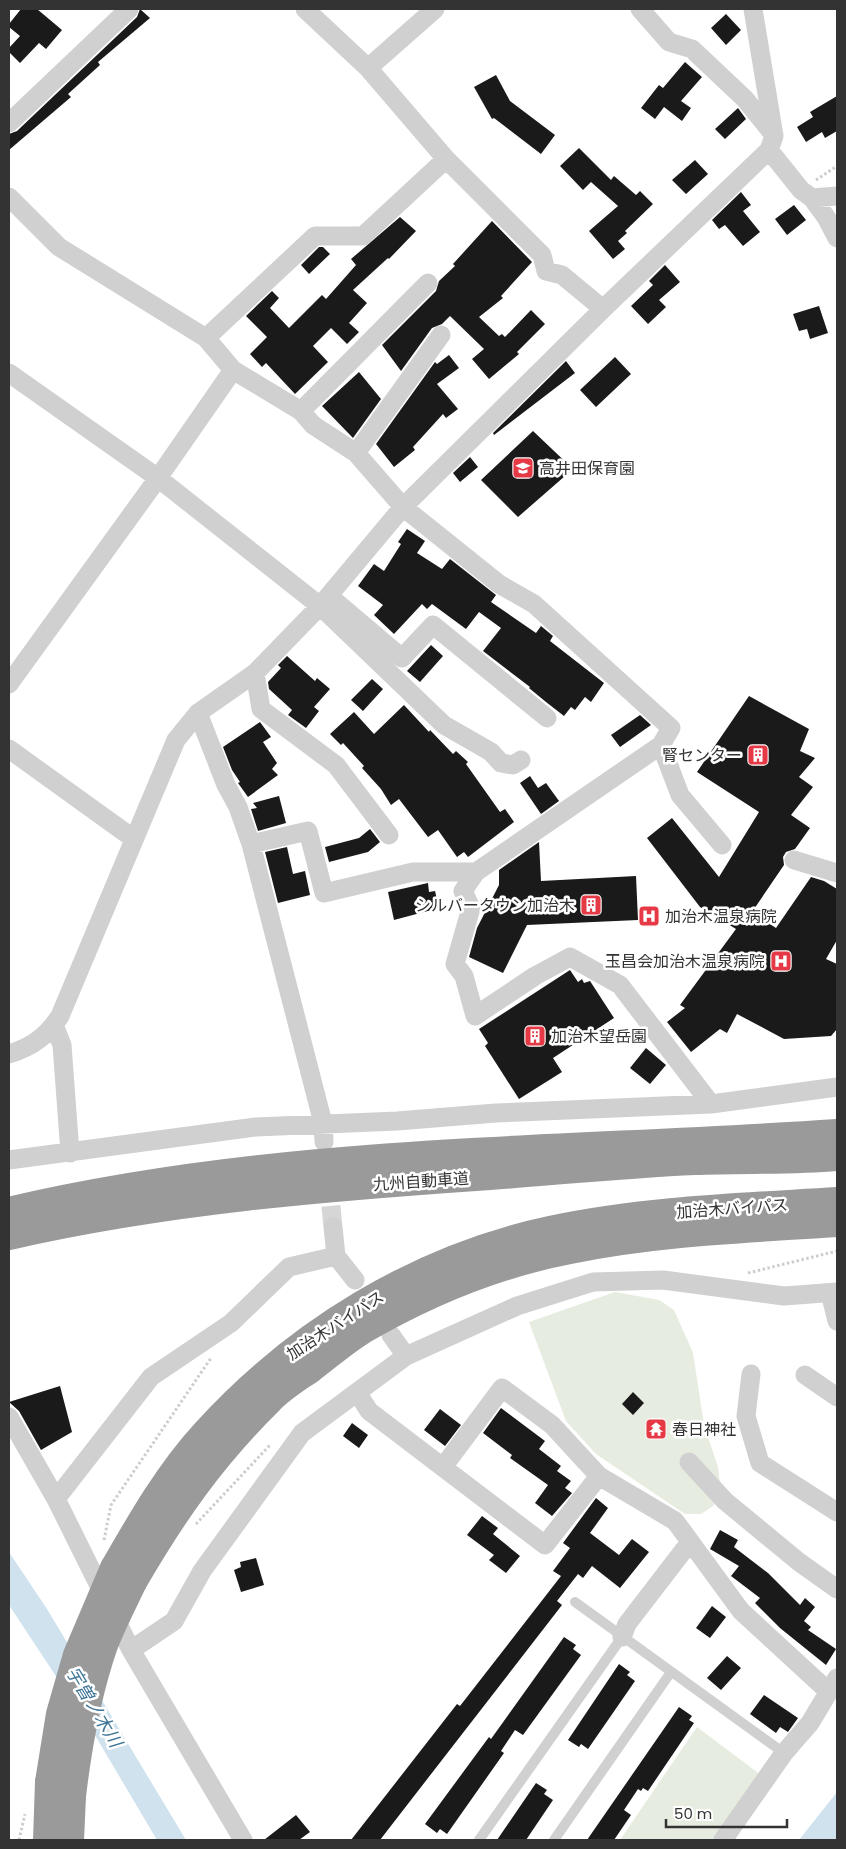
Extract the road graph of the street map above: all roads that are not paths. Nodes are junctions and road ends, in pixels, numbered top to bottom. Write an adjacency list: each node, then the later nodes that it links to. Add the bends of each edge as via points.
1 (129, 9): 7 (street)
2 (305, 9): 6 (street)
3 (434, 9): 6 (street)
4 (640, 9): 8 (street, via 669,42 692,49 745,99)
5 (753, 9): 8 (street)
6 (368, 68): 9 (street)
7 (9, 123)
8 (772, 143): 10 (street); 15 (street)
9 (446, 158): 15 (street, via 542,255 546,271 562,275); 17 (street, via 363,236 315,236)
10 (806, 194): 11 (street); 13 (street, via 826,217)
11 (837, 196)
12 (9, 197): 17 (street, via 59,247)
13 (837, 238)
14 (428, 283): 20 (street)
15 (602, 309): 23 (street)
16 (442, 335): 21 (street)
17 (206, 338): 18 (street)
18 (233, 370): 20 (street); 22 (street)
19 (9, 372): 22 (street)
20 (301, 411): 21 (street, via 312,425)
21 (356, 453): 23 (street)
22 (158, 478): 24 (street); 26 (street)
23 (403, 507): 24 (street); 29 (street, via 499,584 534,604 671,728)
24 (325, 601): 25 (street); 28 (street, via 402,658 433,625); 31 (street, via 444,725 491,752 501,763 513,765)
25 (255, 673): 27 (street); 32 (street, via 261,709 336,766)
26 (9, 684)
27 (198, 713): 33 (street, via 176,740); 34 (street)
28 (547, 718)
29 (661, 745): 35 (street, via 680,795); 37 (street)
30 (9, 749): 33 (street)
31 (521, 760)
32 (389, 835)
33 (134, 839): 39 (street)
34 (250, 844): 37 (street, via 308,831 324,893 413,872); 43 (street)
35 (722, 845)
36 (794, 860): 38 (street)
37 (476, 872): 42 (street, via 463,892 472,908 455,964 464,976 475,1016 570,957 620,985)
38 (837, 873)
39 (54, 1025): 40 (street, via 30,1047); 46 (street, via 62,1046)
40 (9, 1054)
41 (837, 1087): 42 (street)
42 (711, 1104): 43 (street)
43 (323, 1123): 45 (street); 46 (street, via 256,1127)
44 (837, 1132): 50 (highway, 九州自動車道, via 344,1161 208,1175 64,1198)
45 (324, 1142)
46 (70, 1153): 48 (street)
47 (837, 1158): 53 (highway, 九州自動車道, via 695,1161 336,1187 213,1200 68,1222)
48 (9, 1160)
49 (837, 1200): 71 (highway, 加治木バイパス, via 684,1211 549,1230 446,1262 403,1282 292,1351 204,1434 176,1470)
50 (9, 1211)
51 (837, 1223): 71 (highway, 加治木バイパス, via 688,1234 570,1250 504,1266 425,1297 361,1331 270,1399 215,1458)
52 (333, 1227): 54 (street)
53 (9, 1236)
54 (336, 1256): 55 (street); 68 (street, via 289,1267 231,1322 151,1377)
55 (354, 1280)
56 (833, 1293): 57 (street); 59 (street, via 784,1296 663,1280 593,1282 517,1306)
57 (837, 1321)
58 (391, 1334): 59 (street)
59 (406, 1356): 62 (street)
60 (751, 1374): 69 (street, via 746,1416 760,1463)
61 (805, 1375): 63 (street)
62 (357, 1392): 66 (street, via 369,1410); 75 (street, via 302,1433 202,1571 174,1620)
63 (837, 1398)
64 (9, 1417): 68 (street)
65 (689, 1462): 72 (street, via 725,1501)
66 (443, 1467): 67 (street, via 545,1545); 67 (street, via 502,1388 552,1425)
67 (599, 1476): 70 (street, via 675,1521)
68 (56, 1499): 75 (street)
69 (837, 1512)
70 (690, 1542): 74 (street, via 627,1624); 77 (street, via 741,1611)
71 (124, 1575): 79 (highway, 加治木バイパス, bridge, via 77,1655 60,1714 49,1782); 80 (highway, 加治木バイパス, bridge, via 90,1689 78,1748)
72 (837, 1589)
73 (575, 1602): 74 (lane)
74 (622, 1637): 76 (lane); 82 (lane)
75 (131, 1650): 81 (street)
76 (671, 1672): 78 (lane); 83 (lane)
77 (833, 1685): 78 (street, via 810,1723)
78 (784, 1752): 84 (street)
79 (47, 1840)
80 (70, 1840)
81 (243, 1840)
82 (480, 1840)
83 (554, 1840)
84 (724, 1840)

